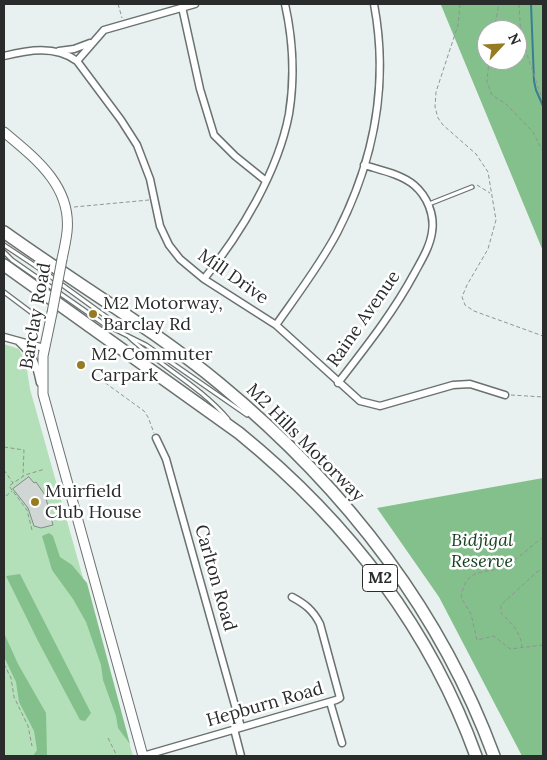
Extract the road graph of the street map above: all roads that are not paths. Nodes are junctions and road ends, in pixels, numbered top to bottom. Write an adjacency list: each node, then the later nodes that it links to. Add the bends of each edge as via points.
1 (195, 4): 4 (street)
2 (286, 4): 11 (street, via 293,59 289,114)
3 (374, 4): 10 (street, via 380,56 379,102 370,152)
4 (182, 7): 5 (street, via 104,30); 11 (street, via 214,135)
5 (94, 41): 6 (street); 8 (street)
6 (58, 51): 7 (street, Mill Drive, via 40,50); 8 (street, Mill Drive)
7 (4, 56)
8 (77, 61): 18 (street, Mill Drive, via 130,132 147,167 160,226 169,245 180,259)
9 (4, 132): 25 (main road, Barclay Road, bridge, via 41,164 58,187 67,221)
10 (364, 165): 13 (street, Raine Avenue, via 406,180 418,189); 21 (street, via 355,195 337,233)
11 (266, 181): 18 (street, via 219,260)
12 (472, 187): 13 (lane)
13 (428, 204): 26 (street, Raine Avenue, via 432,233 421,261 394,310)
14 (4, 232): 31 (highway, M2 Hills Motorway / M2, via 212,378)
15 (4, 245): 22 (lane, M2, via 108,318)
16 (4, 252): 22 (lane, M2, via 104,324)
17 (4, 266): 29 (highway, M2 Hills Motorway / M2)
18 (204, 278): 21 (street, Mill Drive)
19 (4, 292): 20 (lane)
20 (32, 313)
21 (276, 325): 26 (street, Mill Drive)
22 (126, 335): 29 (lane, M2, via 214,403); 31 (lane, M2, via 190,374)
23 (4, 337): 24 (street)
24 (19, 342): 25 (street); 27 (street, via 34,359)
25 (44, 348): 27 (main road, Barclay Road)
26 (338, 383): 28 (street, Mill Drive, via 360,402 380,406 453,385 470,384)
27 (43, 394): 37 (main road, Barclay Road)
28 (505, 395)
29 (239, 433): 39 (highway, M2 Hills Motorway / M2, via 326,511 378,575 436,667)
30 (156, 438): 34 (street, Carlton Road, via 166,458)
31 (286, 443): 40 (highway, M2 Hills Motorway / M2, via 355,516 406,583 449,654)
32 (292, 596): 33 (street, Hepburn Road, via 315,614 320,624 340,694 340,698)
33 (330, 702): 34 (street, Hepburn Road); 36 (street)
34 (241, 727): 35 (street, Hepburn Road)
35 (234, 729): 37 (street, Hepburn Road); 38 (street)
36 (342, 743)
37 (143, 756)
38 (242, 756)
39 (476, 756)
40 (494, 756)

